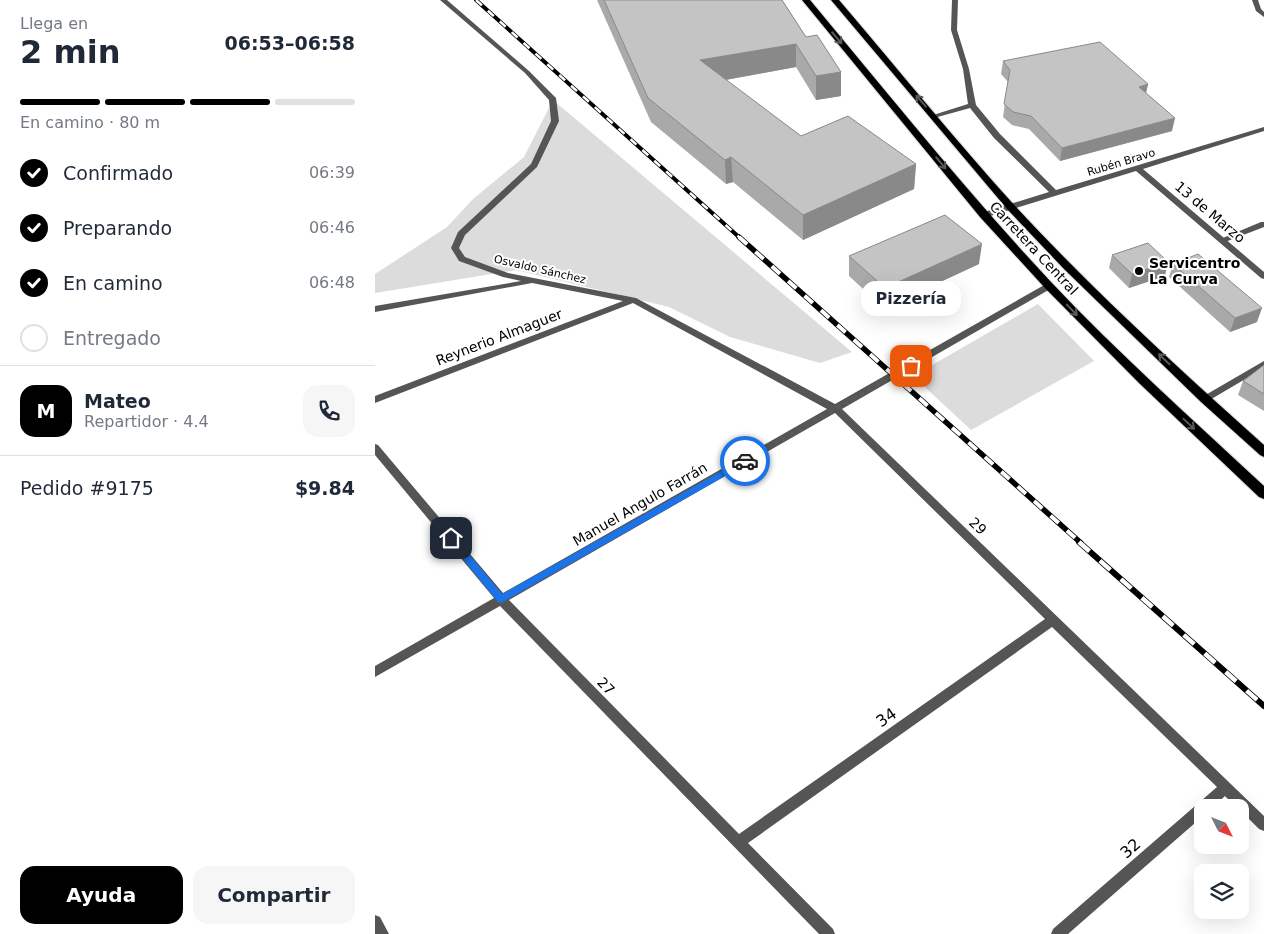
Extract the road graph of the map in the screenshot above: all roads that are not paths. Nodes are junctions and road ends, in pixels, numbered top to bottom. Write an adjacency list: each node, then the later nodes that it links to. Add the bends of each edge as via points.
1 (443, 0): 17 (street, Osvaldo Sánchez, via 527,72 553,100 555,122 534,165 461,234 455,248 462,259)
2 (806, 0): 13 (main road, Carretera Central, one-way to 13)
3 (835, 0): 8 (main road, Carretera Central, one-way to 3)
4 (955, 0): 7 (street, via 954,30 966,69)
5 (1255, 0): 6 (street)
6 (1264, 15)
7 (972, 105): 8 (street); 11 (street, via 997,136)
8 (934, 116): 12 (main road, Carretera Central)
9 (1264, 129): 10 (street, Rubén Bravo)
10 (1137, 168): 11 (street, Rubén Bravo); 15 (street, 13 de Marzo)
11 (1055, 194): 12 (street, Rubén Bravo)
12 (1012, 208): 13 (street, Rubén Bravo); 22 (main road, Carretera Central, one-way to 12, via 1068,267)
13 (984, 215): 18 (main road, Carretera Central)
14 (1264, 224): 15 (street)
15 (1222, 240): 16 (street, 13 de Marzo)
16 (1264, 276)
17 (534, 281): 19 (street, Osvaldo Sánchez); 20 (street)
18 (1049, 286): 24 (street, Manuel Angulo Farrán); 27 (main road, Carretera Central, one-way to 27)
19 (633, 300): 23 (street, Reynerio Almaguer); 24 (street, 29)
20 (375, 309)
21 (1264, 364): 22 (street)
22 (1205, 399): 26 (main road, Carretera Central)
23 (375, 400)
24 (836, 409): 28 (street, Manuel Angulo Farrán); 29 (street, 29)
25 (375, 448): 28 (street, 27)
26 (1264, 452)
27 (1264, 494)
28 (501, 599): 30 (street, Manuel Angulo Farrán); 33 (street, 27)
29 (1053, 620): 31 (street, 29); 33 (street, 34)
30 (375, 672)
31 (1225, 788): 32 (street, 29); 37 (street, 32)
32 (1264, 825)
33 (738, 842): 36 (street, 27)
34 (375, 922): 35 (street)
35 (382, 934)
36 (828, 934)
37 (1058, 934)

